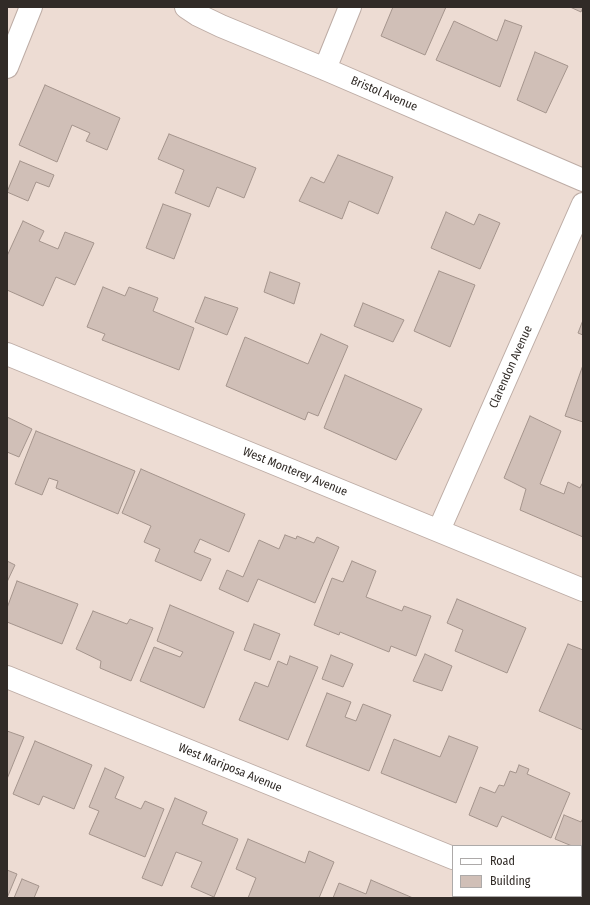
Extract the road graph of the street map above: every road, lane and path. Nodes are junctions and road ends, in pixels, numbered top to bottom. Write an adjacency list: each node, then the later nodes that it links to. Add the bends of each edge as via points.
1 (30, 7): 4 (street)
2 (186, 7): 5 (street, Bristol Avenue, via 220,26)
3 (350, 7): 5 (street)
4 (7, 67)
5 (325, 69): 6 (street, Bristol Avenue)
6 (583, 180)
7 (583, 204): 9 (street, Clarendon Avenue)
8 (7, 354): 9 (street, West Monterey Avenue)
9 (439, 530): 10 (street, West Monterey Avenue)
10 (583, 590)
11 (7, 677): 12 (street, West Mariposa Avenue)
12 (452, 858)

